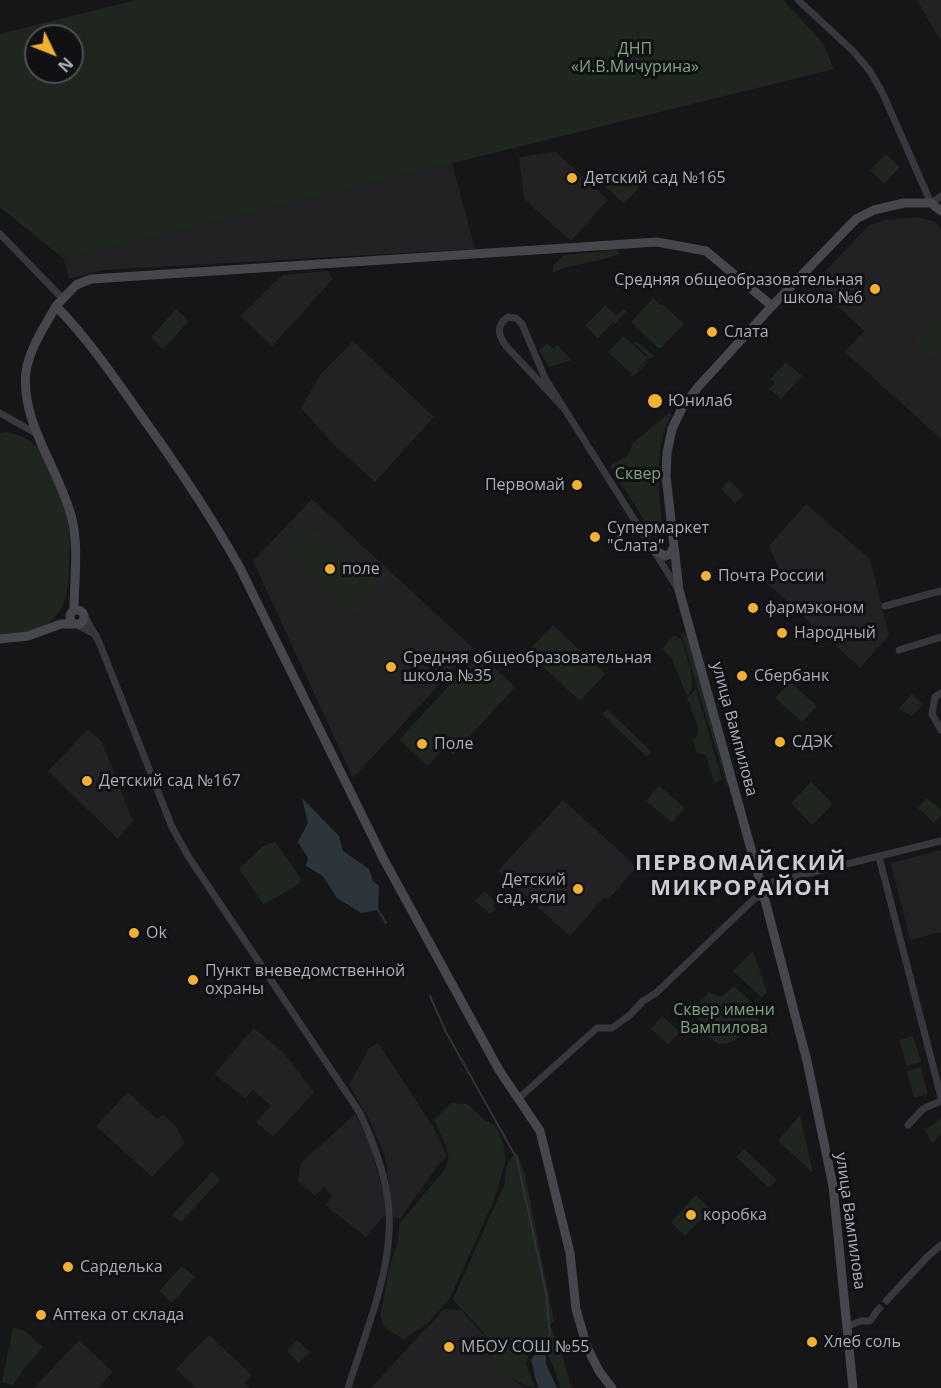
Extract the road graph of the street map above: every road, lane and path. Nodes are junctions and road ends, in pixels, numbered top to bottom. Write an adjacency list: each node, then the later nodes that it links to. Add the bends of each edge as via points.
1 (798, 0): 3 (street, via 870,71)
2 (941, 196): 3 (street)
3 (931, 203): 4 (street); 7 (street, улица Вампилова, via 890,205 856,219)
4 (941, 211)
5 (0, 234): 6 (street)
6 (59, 302): 7 (street, via 76,285 91,279 657,242 706,251); 10 (street, via 34,347 26,372 27,398); 28 (street, via 219,529 383,858)
7 (772, 306): 11 (street, улица Вампилова, via 698,387 672,429 666,476)
8 (562, 406): 8 (street, via 542,373 522,324 508,317 502,321 500,338); 12 (street)
9 (0, 413): 10 (street)
10 (39, 436): 16 (street, via 73,522)
11 (674, 547): 12 (street, via 665,556); 13 (street, улица Вампилова)
12 (654, 550): 13 (street)
13 (679, 590): 27 (street, улица Вампилова)
14 (941, 591): 15 (street)
15 (885, 606)
16 (78, 613): 17 (street); 18 (street, via 70,619); 19 (street)
17 (61, 624): 18 (street); 21 (street, via 28,636)
18 (76, 625): 19 (street)
19 (96, 635): 35 (street, via 172,827 360,1113 373,1140 388,1203 389,1232 385,1264)
20 (941, 638): 22 (street)
21 (0, 639)
22 (899, 650)
23 (941, 693): 24 (street, via 935,697 932,714)
24 (941, 730)
25 (941, 841): 26 (street)
26 (879, 857): 27 (street); 29 (street)
27 (762, 890): 28 (street, via 656,993 612,1028 597,1028); 34 (street, улица Вампилова, via 807,1061 833,1186)
28 (518, 1099): 36 (street, via 540,1131 544,1145 587,1347)
29 (941, 1099): 30 (street, via 923,1109)
30 (908, 1125)
31 (941, 1245): 32 (street)
32 (887, 1300)
33 (877, 1311): 34 (street, via 871,1322 861,1320)
34 (848, 1326): 37 (street, улица Вампилова)
35 (348, 1388)
36 (612, 1388)
37 (853, 1388)

